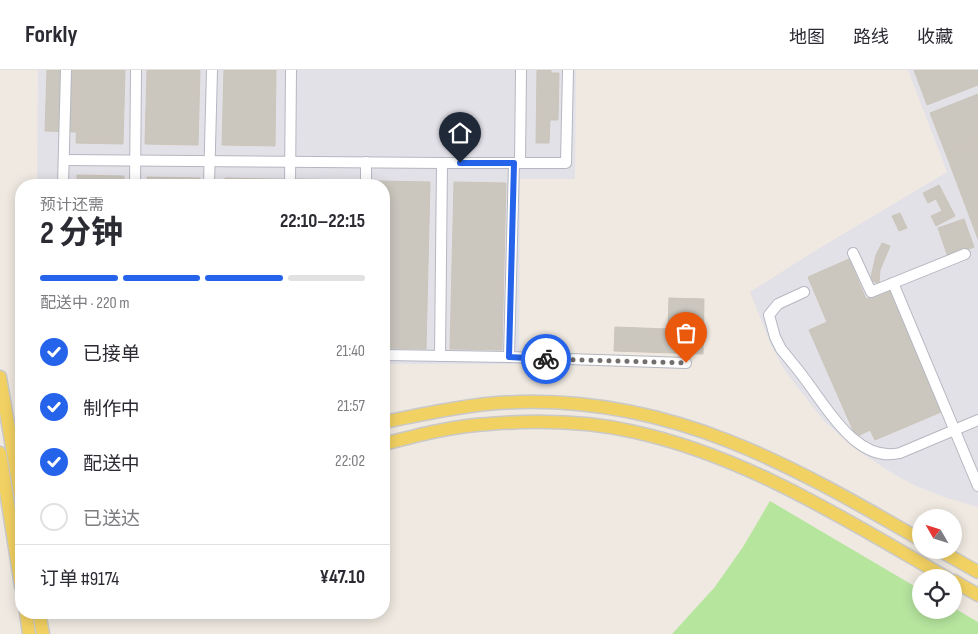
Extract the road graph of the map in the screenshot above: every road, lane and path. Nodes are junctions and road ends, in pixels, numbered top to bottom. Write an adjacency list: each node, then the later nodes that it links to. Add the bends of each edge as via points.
1 (66, 70): 7 (lane)
2 (136, 70): 8 (lane)
3 (212, 70): 9 (lane)
4 (291, 70): 10 (lane)
5 (521, 70): 13 (lane)
6 (568, 70): 13 (lane, via 566,163)
7 (64, 160): 8 (lane); 14 (lane)
8 (136, 160): 9 (lane); 15 (lane)
9 (209, 161): 10 (lane); 16 (lane)
10 (290, 161): 11 (lane); 17 (lane)
11 (366, 162): 12 (lane); 18 (lane)
12 (442, 163): 13 (lane); 24 (lane)
13 (517, 163): 25 (lane)
14 (63, 179)
15 (135, 179)
16 (209, 179)
17 (290, 179)
18 (366, 179)
19 (853, 253): 21 (lane, via 871,292)
20 (965, 254): 21 (lane)
21 (893, 283): 30 (lane)
22 (804, 292): 30 (lane, via 772,309 769,315 771,322 781,349 847,434 862,445 890,455)
23 (390, 355): 24 (lane)
24 (440, 356): 25 (lane)
25 (509, 357): 26 (lane)
26 (686, 363)
27 (0, 376): 31 (main road)
28 (978, 420): 30 (lane)
29 (390, 421): 39 (main road, via 484,404 518,402 579,404 636,412 696,428 748,448 833,489)
30 (955, 430): 36 (lane)
31 (9, 436): 32 (main road); 35 (main road)
32 (15, 443)
33 (390, 443): 42 (main road, via 458,427 496,423 579,424 636,432 690,448 779,484)
34 (0, 453): 37 (main road)
35 (15, 463)
36 (978, 486)
37 (3, 488): 38 (main road)
38 (10, 506): 40 (main road)
39 (912, 535)
40 (15, 542)
41 (956, 559): 43 (main road)
42 (932, 569)
43 (978, 572)
44 (962, 586): 45 (main road)
45 (978, 595)
46 (27, 619): 48 (main road)
47 (40, 619): 49 (main road)
48 (29, 634)
49 (43, 634)

